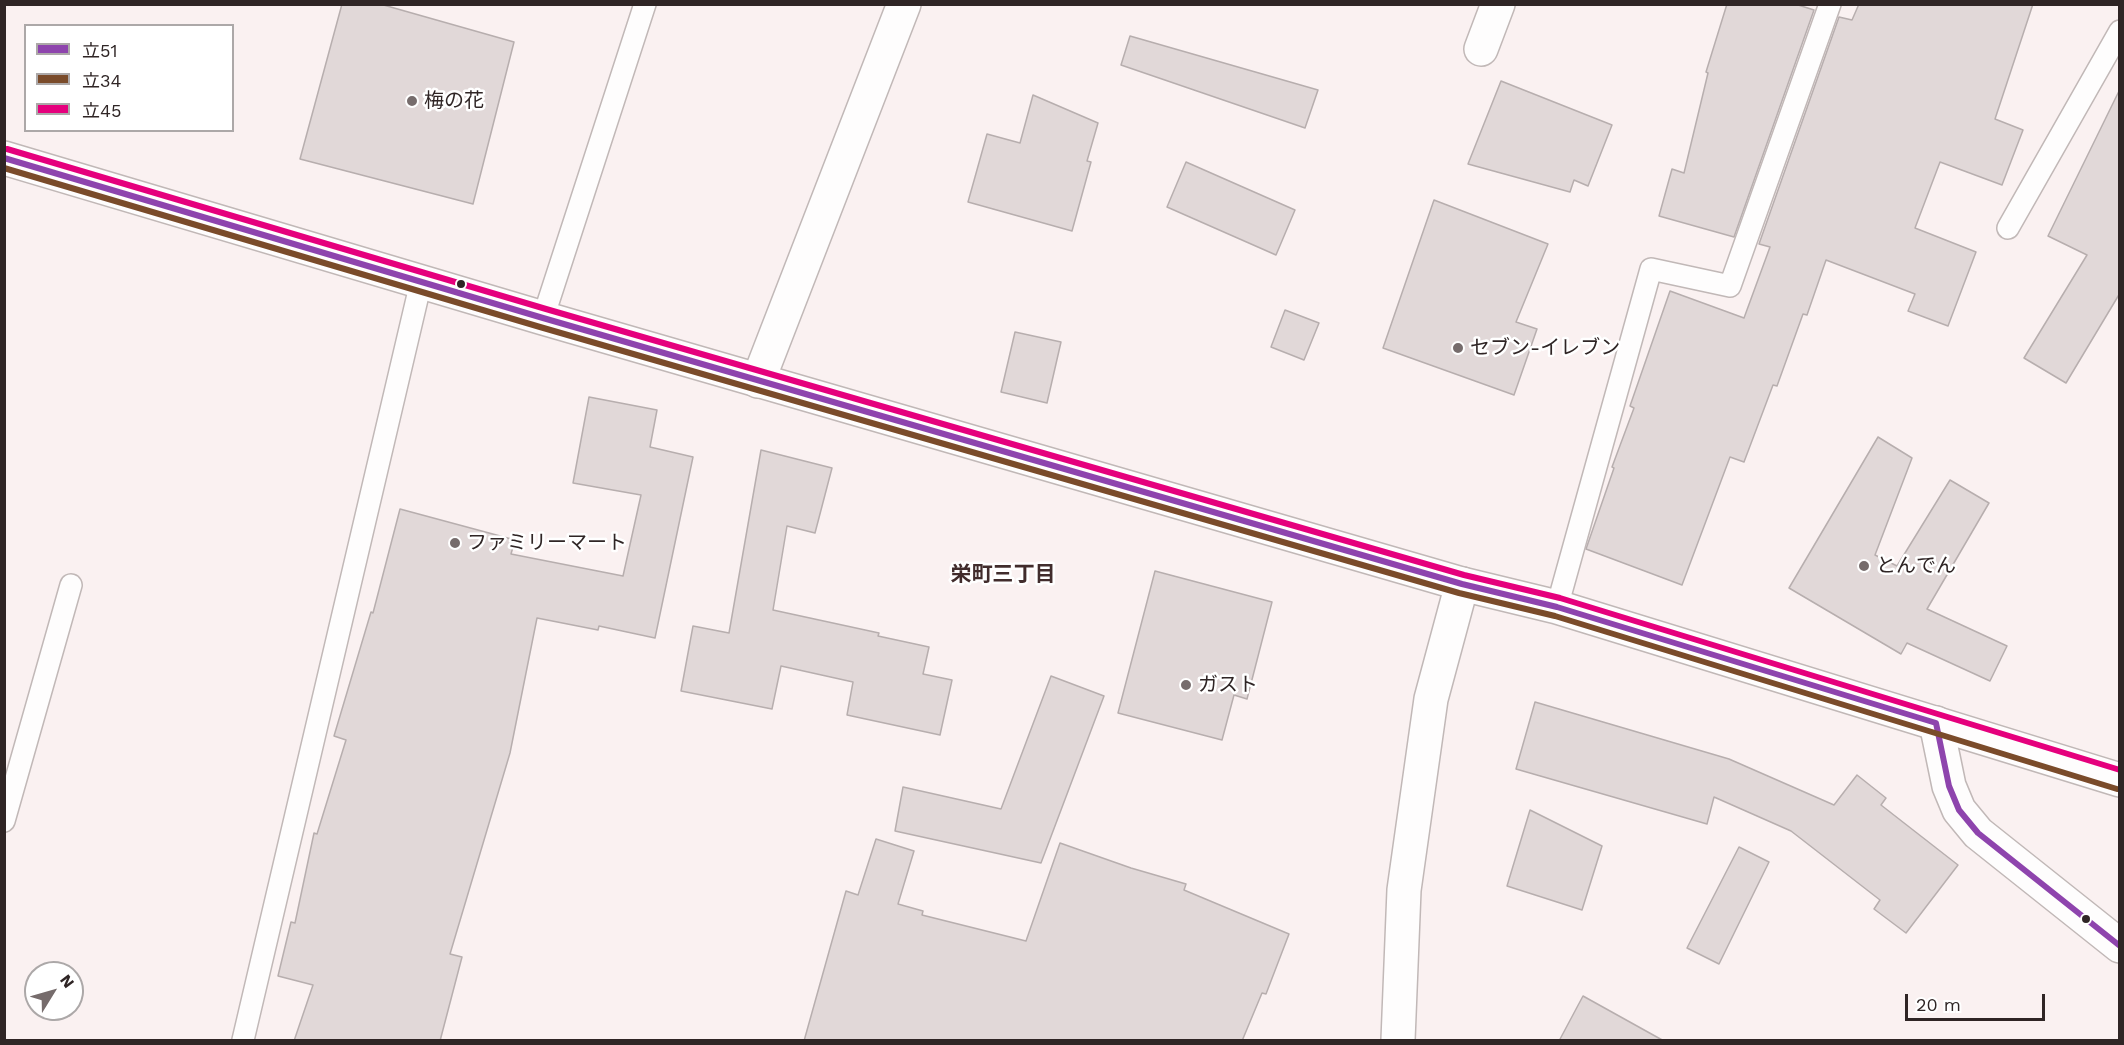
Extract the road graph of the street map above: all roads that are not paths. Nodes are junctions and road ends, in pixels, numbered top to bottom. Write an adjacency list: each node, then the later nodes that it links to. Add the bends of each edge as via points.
1 (645, 4): 10 (lane)
2 (904, 4): 11 (main road)
3 (1498, 4): 6 (main road)
4 (1830, 4): 14 (lane, via 1730,286 1651,269)
5 (2120, 31): 8 (lane)
6 (1481, 49)
7 (4, 159): 9 (main road)
8 (2008, 228)
9 (421, 282): 10 (main road); 19 (lane)
10 (543, 318): 11 (main road)
11 (758, 381): 12 (main road)
12 (1462, 584): 14 (main road); 20 (main road, via 1431,699 1404,890)
13 (71, 585): 17 (lane)
14 (1557, 607): 15 (main road)
15 (1936, 723): 16 (main road); 18 (main road, via 1949,786 1959,810 1978,833)
16 (2120, 780)
17 (4, 821)
18 (2120, 946)
19 (243, 1041)
20 (1398, 1041)

